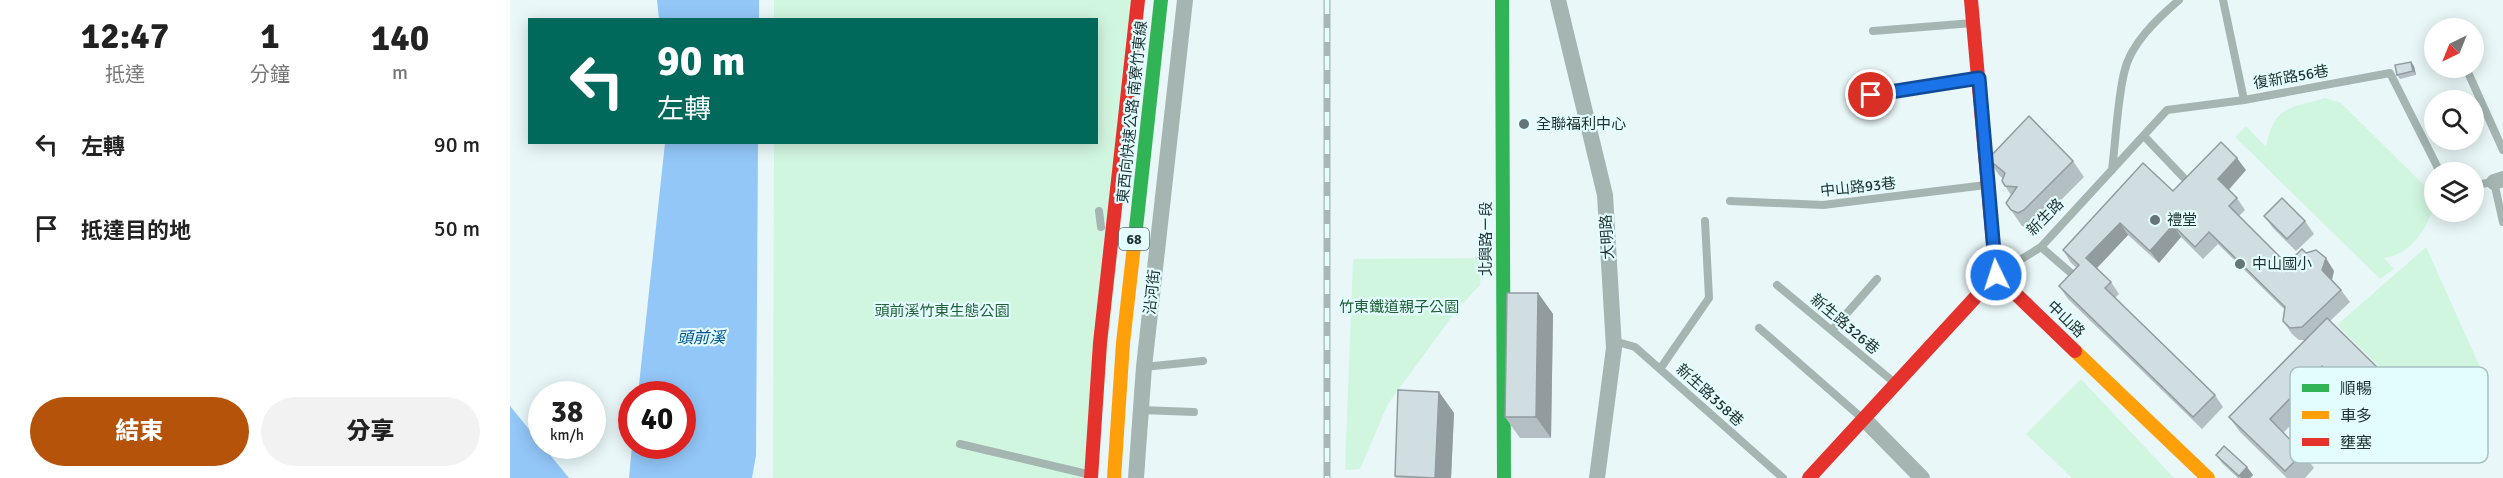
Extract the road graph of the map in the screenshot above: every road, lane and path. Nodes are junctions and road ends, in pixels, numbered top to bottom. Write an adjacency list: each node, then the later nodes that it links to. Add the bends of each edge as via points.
1 (1138, 0): 44 (main road, 東西向快速公路 南寮竹東線 / 68, via 1100,343)
2 (1161, 0): 45 (main road, 東西向快速公路 南寮竹東線 / 68, via 1123,343)
3 (1185, 0): 36 (street, 沿河街)
4 (1502, 0): 47 (main road, 北興路ㄧ段)
5 (1558, 0): 34 (street, 大明路, via 1605,195)
6 (1971, 0): 9 (main road)
7 (2179, 0): 18 (lane, via 2156,20 2124,71)
8 (2223, 0): 14 (lane)
9 (1973, 23): 10 (lane); 11 (main road)
10 (1873, 31)
11 (1979, 78): 13 (lane); 21 (main road)
12 (2471, 78): 16 (lane)
13 (1849, 99)
14 (2244, 100): 15 (lane, 復新路56巷, via 2168,110); 17 (lane, 復新路56巷, via 2390,73)
15 (2144, 136): 18 (lane, 復新路56巷); 19 (lane)
16 (2503, 150)
17 (2435, 162)
18 (2112, 170): 27 (lane, 新生路)
19 (2183, 177)
20 (2498, 180): 25 (lane)
21 (1989, 185): 22 (lane, 中山路93巷, via 1823,205); 28 (main road)
22 (1730, 201)
23 (1099, 212): 26 (lane)
24 (1705, 221): 37 (lane, via 1709,298)
25 (2503, 222)
26 (1100, 242)
27 (2041, 247): 28 (lane, 新生路); 30 (lane)
28 (1996, 275): 38 (main road, 新生路); 52 (main road, 中山路)
29 (1877, 279): 33 (lane)
30 (2082, 284)
31 (1777, 285): 33 (lane, 新生路326巷)
32 (1759, 328): 41 (lane)
33 (1833, 329): 38 (lane, 新生路326巷)
34 (1614, 341): 37 (lane, 新生路358巷, via 1635,347); 48 (street, 大明路)
35 (1203, 361): 36 (lane)
36 (1144, 367): 39 (street, 沿河街)
37 (1660, 369): 49 (lane, 新生路358巷)
38 (1896, 384): 41 (main road, 新生路)
39 (1140, 410): 40 (lane); 46 (street, 沿河街)
40 (1194, 412)
41 (1864, 419): 50 (main road, 新生路); 51 (street)
42 (960, 444): 43 (lane)
43 (1077, 471): 44 (lane)
44 (1093, 478)
45 (1114, 478)
46 (1136, 478)
47 (1504, 478)
48 (1597, 478)
49 (1783, 478)
50 (1809, 478)
51 (1922, 478)
52 (2208, 478)

